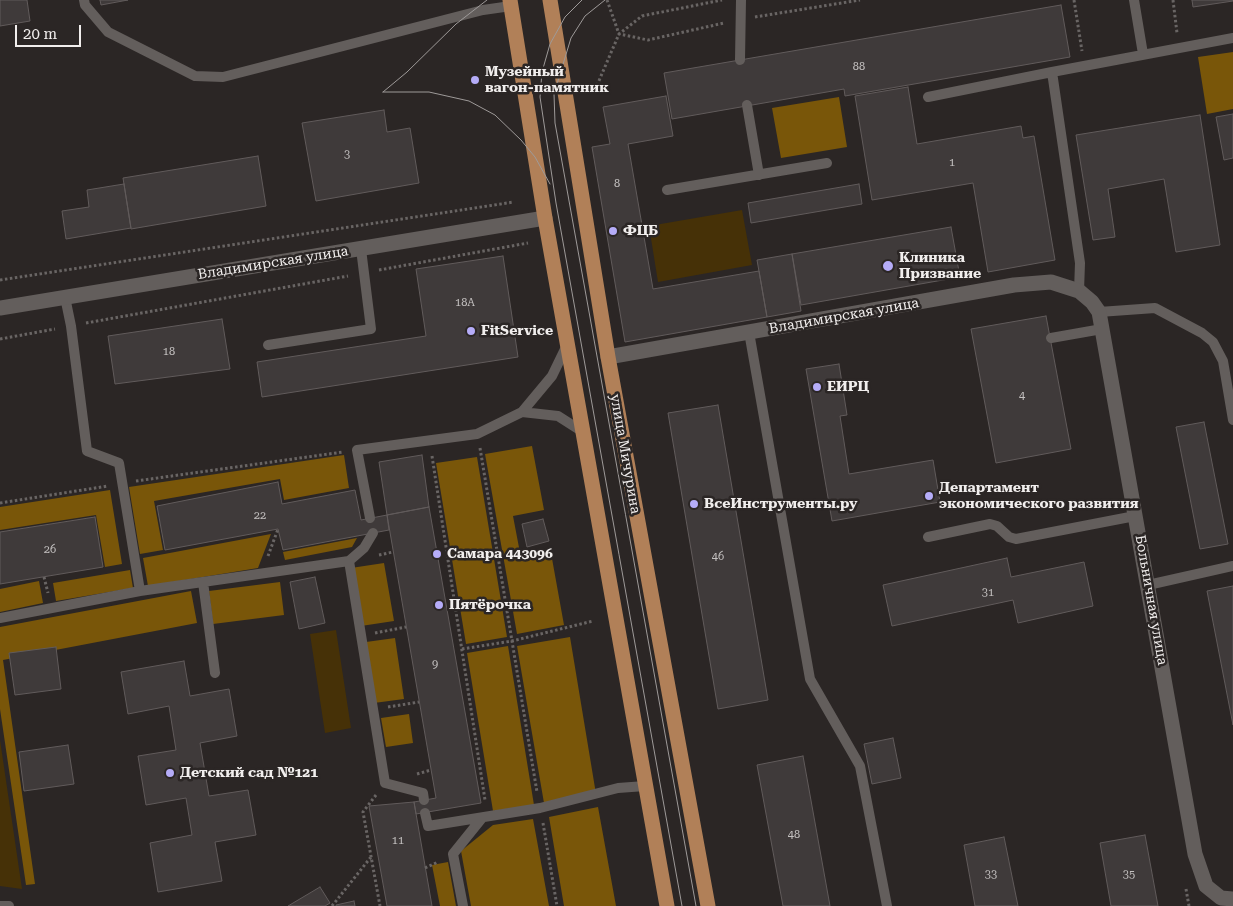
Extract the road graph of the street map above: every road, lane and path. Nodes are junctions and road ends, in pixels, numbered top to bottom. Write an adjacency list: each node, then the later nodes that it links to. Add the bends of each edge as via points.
1 (84, 0): 9 (lane, via 108,32 195,76 223,77)
2 (552, 0): 40 (main road, улица Мичурина)
3 (608, 0): 10 (path)
4 (722, 0): 10 (path, via 642,16)
5 (741, 0): 14 (lane)
6 (1074, 0): 15 (path)
7 (1134, 0): 13 (lane)
8 (1173, 0): 12 (path)
9 (511, 3): 24 (main road)
10 (619, 34): 17 (path)
11 (1233, 38): 12 (lane)
12 (1179, 46): 13 (lane)
13 (1143, 54): 15 (lane)
14 (740, 60)
15 (1084, 65): 16 (lane)
16 (1052, 72): 18 (lane); 29 (lane, via 1080,263)
17 (595, 90)
18 (928, 97)
19 (747, 106): 21 (lane)
20 (826, 163): 21 (lane)
21 (759, 175): 22 (lane)
22 (667, 190)
23 (515, 202): 28 (path)
24 (546, 218): 26 (street, Владимирская улица); 38 (main road)
25 (528, 244): 27 (path)
26 (362, 249): 27 (lane); 30 (street, Владимирская улица)
27 (364, 273): 33 (path); 39 (lane, via 371,329)
28 (0, 280)
29 (1079, 291): 32 (street); 35 (street, Владимирская улица, via 1051,282 1014,285)
30 (65, 297): 31 (street, Владимирская улица); 33 (lane)
31 (0, 308)
32 (1099, 312): 34 (street, Больничная улица); 41 (lane, via 1154,308 1189,325 1213,342)
33 (71, 326): 37 (path); 48 (lane, via 87,451 119,464)
34 (1102, 329): 36 (lane); 50 (street, Больничная улица)
35 (749, 332): 40 (street, Владимирская улица); 87 (lane, via 810,680 860,766)
36 (1050, 338)
37 (0, 339)
38 (568, 342): 42 (lane, via 552,376); 44 (main road)
39 (268, 345)
40 (608, 357): 86 (main road, улица Мичурина)
41 (1230, 380): 43 (lane)
42 (522, 412): 44 (lane, via 558,416); 45 (lane)
43 (1233, 420)
44 (583, 432): 72 (main road)
45 (477, 434): 46 (lane); 65 (path)
46 (430, 440): 47 (lane); 66 (path)
47 (357, 450): 48 (path); 51 (lane)
48 (121, 483): 49 (path); 60 (lane)
49 (0, 503)
50 (1136, 516): 54 (lane, via 1016,539 990,524); 59 (street, Больничная улица)
51 (370, 518)
52 (278, 529): 57 (path)
53 (372, 533): 55 (lane, via 364,548)
54 (928, 537)
55 (349, 561): 57 (lane); 64 (lane)
56 (1233, 566): 59 (lane)
57 (261, 574): 58 (lane)
58 (203, 582): 60 (lane); 67 (lane)
59 (1148, 585): 78 (street, Больничная улица, via 1195,854 1206,886 1221,898)
60 (140, 592): 61 (lane)
61 (0, 618)
62 (593, 621): 65 (path)
63 (406, 627): 64 (path)
64 (361, 636): 69 (lane)
65 (512, 641): 66 (path); 74 (path)
66 (462, 649): 76 (path, via 486,799)
67 (215, 673)
68 (419, 702): 69 (path)
69 (373, 709): 71 (lane)
70 (431, 770): 71 (path)
71 (385, 783): 73 (lane, via 423,793); 77 (path, via 363,812)
72 (645, 786): 74 (lane, via 618,788); 85 (main road)
73 (424, 800)
74 (540, 808): 76 (lane); 84 (path)
75 (425, 812): 76 (lane, via 428,826)
76 (482, 818): 83 (lane, via 453,854)
77 (371, 856): 81 (path); 82 (path)
78 (1233, 899)
79 (0, 906): 80 (lane)
80 (9, 906)
81 (332, 906)
82 (380, 906)
83 (463, 906)
84 (557, 906)
85 (667, 906)
86 (708, 906)
87 (887, 906)

